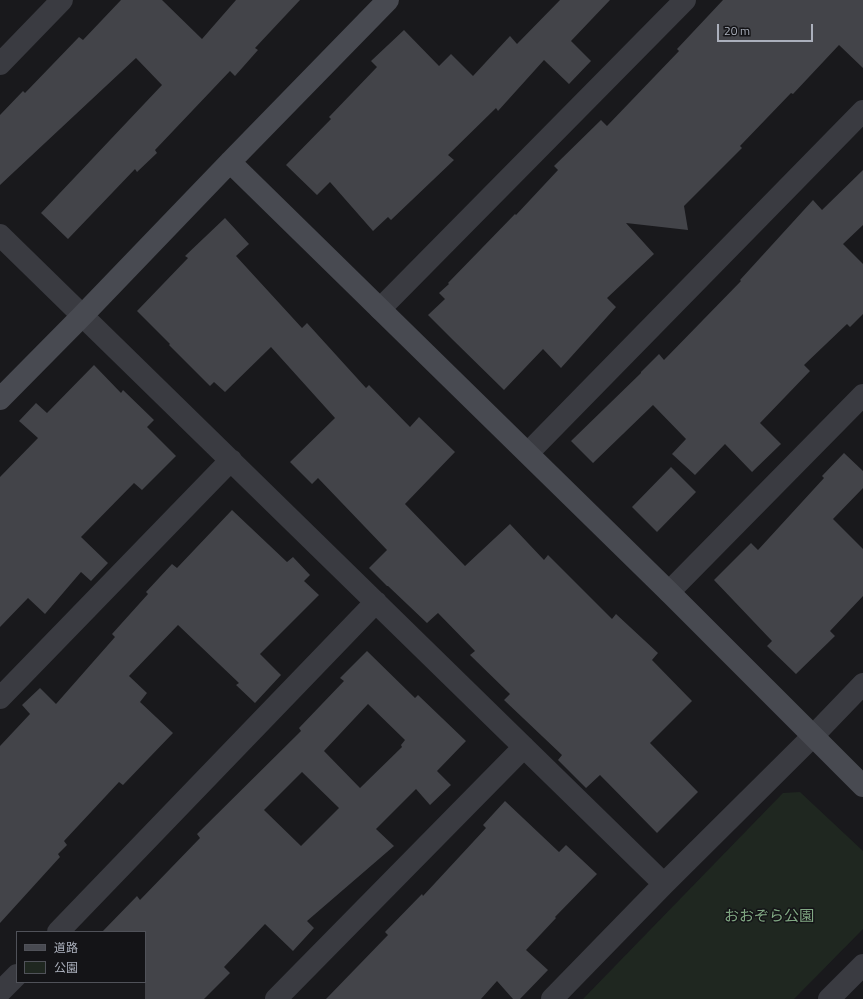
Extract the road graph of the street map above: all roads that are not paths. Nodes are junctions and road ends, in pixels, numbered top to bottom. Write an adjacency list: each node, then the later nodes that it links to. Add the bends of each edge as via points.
1 (62, 0): 4 (street)
2 (388, 0): 6 (street)
3 (685, 0): 8 (street)
4 (0, 64)
5 (863, 111): 12 (street)
6 (230, 162): 8 (street); 9 (street)
7 (0, 235): 9 (street)
8 (380, 309): 12 (street)
9 (82, 316): 11 (street); 13 (street)
10 (863, 395): 14 (street)
11 (0, 400)
12 (528, 453): 14 (street)
13 (230, 460): 15 (street); 17 (street)
14 (669, 592): 18 (street)
15 (376, 602): 19 (street); 22 (street)
16 (863, 684): 18 (street)
17 (0, 698)
18 (813, 736): 20 (street); 21 (street)
19 (524, 747): 21 (street); 26 (street)
20 (863, 786)
21 (664, 884): 27 (street)
22 (59, 931)
23 (863, 965): 28 (street)
24 (16, 976): 25 (street)
25 (0, 992)
26 (276, 999)
27 (552, 999)
28 (829, 999)

